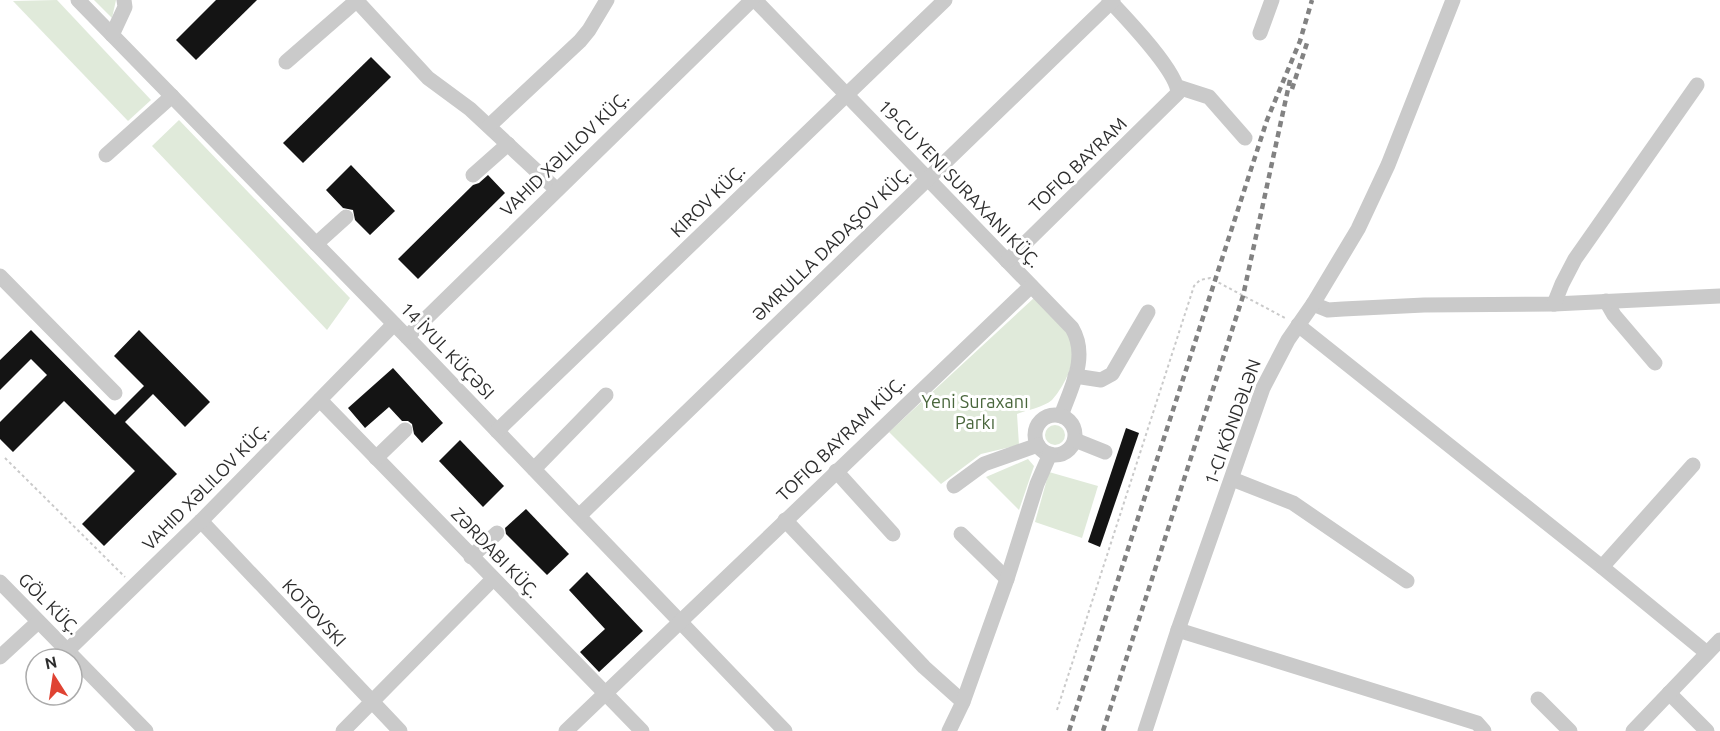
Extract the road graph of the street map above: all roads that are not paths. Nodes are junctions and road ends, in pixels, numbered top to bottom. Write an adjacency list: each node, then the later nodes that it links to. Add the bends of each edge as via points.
1 (78, 0): 11 (street, 14 İYUL KÜÇƏSI)
2 (124, 0): 11 (street, via 125,7)
3 (356, 0): 12 (street); 17 (street, via 428,78)
4 (607, 0): 17 (street, via 580,41)
5 (753, 0): 15 (street); 23 (street, VAHID XƏLILOV KÜÇ.)
6 (945, 0): 15 (street, KIROV KÜÇ.)
7 (1272, 0): 10 (street)
8 (1453, 0): 31 (street, 1-CI KÖNDƏLƏN, via 1388,165 1358,230)
9 (1111, 1): 14 (street, via 1163,63); 22 (street, ƏMRULLA DADAŞOV KÜÇ.)
10 (1260, 33)
11 (112, 34): 16 (street, 14 İYUL KÜÇƏSI)
12 (286, 63)
13 (1697, 86): 32 (street, via 1575,259)
14 (1177, 92): 18 (street, via 1209,97); 26 (street, TOFIQ BAYRAM)
15 (846, 95): 22 (street); 44 (street, KIROV KÜÇ.)
16 (172, 96): 20 (street); 25 (street, 14 İYUL KÜÇƏSI)
17 (489, 126): 19 (street)
18 (1245, 138)
19 (508, 144): 21 (street); 23 (street)
20 (106, 155)
21 (473, 175)
22 (928, 178): 26 (street); 54 (street, ƏMRULLA DADAŞOV KÜÇ.)
23 (556, 190): 36 (street, VAHID XƏLILOV KÜÇ.)
24 (346, 217): 25 (street)
25 (316, 244): 34 (street, 14 İYUL KÜÇƏSI)
26 (1007, 261): 28 (street)
27 (0, 276): 39 (street)
28 (1031, 286): 38 (street, via 1077,337 1080,356); 51 (street, TOFIQ BAYRAM KÜÇ.)
29 (1720, 296): 30 (street)
30 (1606, 301): 32 (street); 37 (street)
31 (1313, 304): 32 (street, via 1328,310 1424,304); 35 (street, 1-CI KÖNDƏLƏN)
32 (1554, 304)
33 (1148, 312): 38 (street, via 1112,374 1101,380)
34 (394, 324): 36 (street, 14 İYUL KÜÇƏSI); 41 (street, VAHID XƏLILOV KÜÇ.)
35 (1298, 325): 52 (street, 1-CI KÖNDƏLƏN, via 1263,388); 61 (street)
36 (407, 337): 44 (street, 14 İYUL KÜÇƏSI)
37 (1654, 363)
38 (1075, 376): 42 (street)
39 (115, 393)
40 (606, 395): 50 (street)
41 (320, 400): 48 (street, ZƏRDABI KÜÇ.); 56 (street, VAHID XƏLILOV KÜÇ.)
42 (1061, 416): 45 (street, via 1073,425); 46 (street, via 1046,417 1036,429)
43 (405, 430): 48 (street)
44 (497, 431): 50 (street, 14 İYUL KÜÇƏSI)
45 (1075, 440): 46 (street, via 1058,455); 47 (street)
46 (1044, 449): 53 (street, via 984,464); 63 (street)
47 (1105, 452)
48 (376, 458): 60 (street, ZƏRDABI KÜÇ.)
49 (1694, 465): 61 (street)
50 (534, 469): 54 (street, 14 İYUL KÜÇƏSI)
51 (836, 471): 55 (street, TOFIQ BAYRAM KÜÇ.); 58 (street)
52 (1232, 479): 64 (street, via 1293,503); 68 (street, 1-CI KÖNDƏLƏN)
53 (954, 486)
54 (579, 516): 66 (street, 14 İYUL KÜÇƏSI)
55 (785, 520): 66 (street, TOFIQ BAYRAM KÜÇ.); 79 (street, via 924,667)
56 (201, 521): 71 (street, VAHID XƏLILOV KÜÇ.); 78 (street, KOTOVSKI)
57 (497, 533): 60 (street)
58 (893, 534)
59 (961, 534): 63 (street)
60 (471, 557): 62 (street, ZƏRDABI KÜÇ.)
61 (1602, 567): 72 (street)
62 (493, 579): 76 (street, ZƏRDABI KÜÇ.); 78 (street)
63 (1007, 579): 79 (street)
64 (1407, 581)
65 (0, 582): 67 (street, GÖL KÜÇ.)
66 (679, 621): 76 (street, TOFIQ BAYRAM KÜÇ.); 85 (street, 14 İYUL KÜÇƏSI)
67 (38, 622): 70 (street, GÖL KÜÇ.); 73 (street)
68 (1179, 630): 87 (street, 1-CI KÖNDƏLƏN); 88 (street, via 1478,723)
69 (1720, 640): 72 (street)
70 (65, 647)
71 (71, 647)
72 (1707, 653): 75 (street)
73 (0, 657)
74 (84, 667): 80 (street, GÖL KÜÇ.)
75 (1669, 693): 90 (street); 91 (street)
76 (606, 694): 83 (street, TOFIQ BAYRAM KÜÇ.); 84 (street, ZƏRDABI KÜÇ.)
77 (1538, 699): 89 (street)
78 (372, 702): 81 (street); 82 (street, KOTOVSKI)
79 (963, 702): 86 (street)
80 (146, 731)
81 (343, 731)
82 (400, 731)
83 (567, 731)
84 (642, 731)
85 (785, 731)
86 (949, 731)
87 (1145, 731)
88 (1484, 731)
89 (1570, 731)
90 (1634, 731)
91 (1707, 731)

